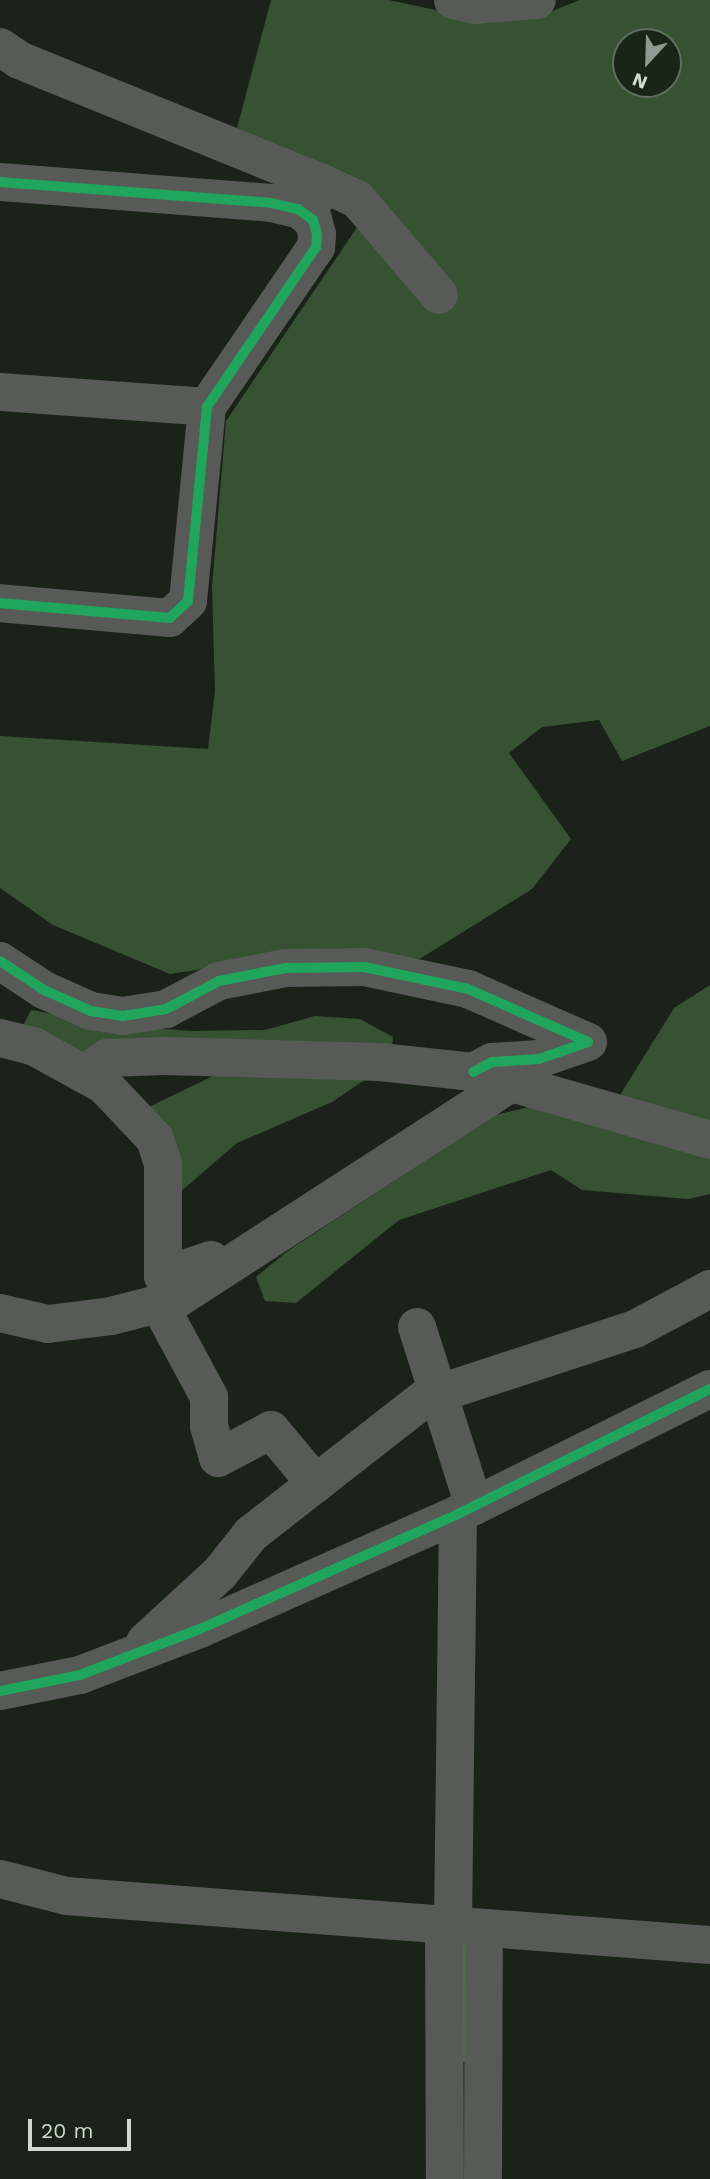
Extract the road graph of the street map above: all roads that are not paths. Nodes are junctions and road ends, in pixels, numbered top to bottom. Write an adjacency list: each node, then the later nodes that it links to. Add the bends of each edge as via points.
1 (453, 0): 2 (street, via 475,5)
2 (537, 0)
3 (0, 47): 5 (street)
4 (0, 182): 5 (street, via 271,203)
5 (314, 199): 6 (street, via 357,199); 8 (street, via 316,247)
6 (439, 295)
7 (0, 392): 8 (street)
8 (207, 407): 9 (street, via 188,601 170,618)
9 (0, 603)
10 (0, 961): 12 (street, via 44,990 91,1011 123,1016 166,1009 219,981 286,968 364,967 468,989 587,1042 539,1059 492,1062)
11 (0, 1038): 13 (street, via 35,1047)
12 (473, 1072): 13 (street, via 380,1062 164,1056 107,1058); 14 (street)
13 (84, 1074): 16 (street, via 104,1085 155,1139 163,1163 163,1276 209,1258)
14 (512, 1082): 15 (street); 16 (street)
15 (710, 1140)
16 (223, 1270): 19 (street, via 177,1299)
17 (0, 1289): 21 (street)
18 (710, 1289): 24 (street, via 635,1329)
19 (159, 1304): 21 (street); 25 (street, via 209,1398 209,1426 218,1458 271,1430)
20 (0, 1313): 21 (street, via 48,1324)
21 (88, 1319)
22 (417, 1327): 24 (street)
23 (710, 1389): 26 (street)
24 (440, 1393): 25 (street, via 425,1398); 26 (street)
25 (316, 1483): 27 (street, via 251,1534 220,1573)
26 (466, 1510): 27 (street); 30 (street)
27 (130, 1656): 28 (street, via 80,1675)
28 (0, 1691)
29 (0, 1879): 30 (street, via 66,1896)
30 (462, 1926): 31 (street); 32 (street); 33 (street)
31 (710, 1945)
32 (445, 2179)
33 (483, 2179)

